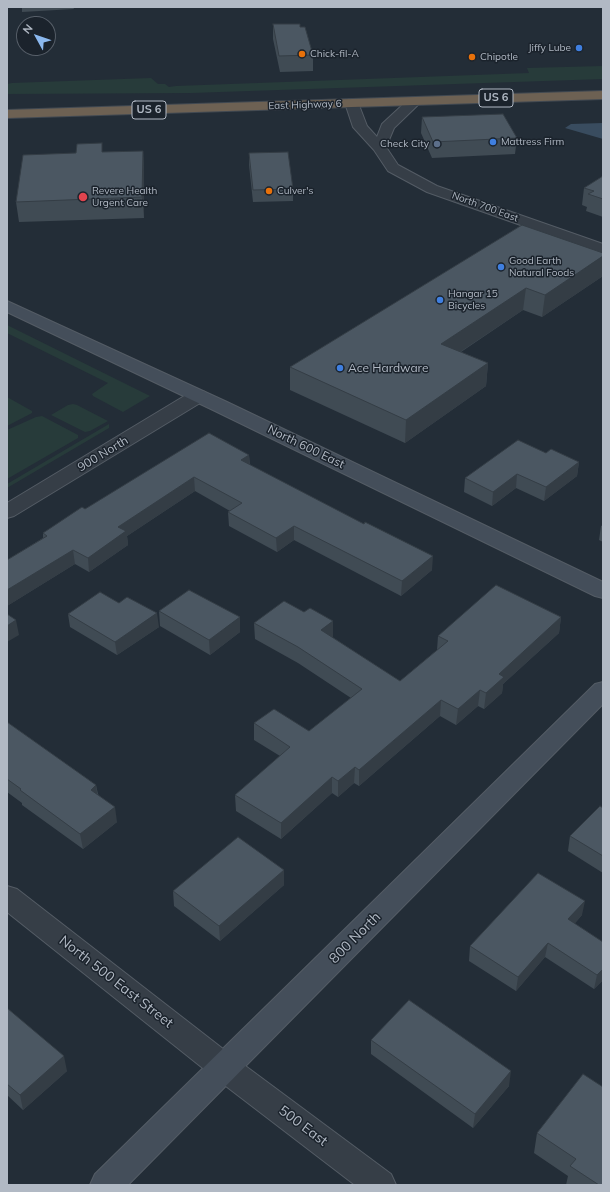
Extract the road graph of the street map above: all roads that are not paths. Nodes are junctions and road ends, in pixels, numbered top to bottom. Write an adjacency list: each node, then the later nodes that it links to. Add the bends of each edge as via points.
1 (603, 95): 2 (highway, East Highway 6 / US 6)
2 (415, 101): 3 (highway, East Highway 6 / US 6); 5 (street, via 387,127)
3 (352, 103): 4 (highway, East Highway 6 / US 6); 5 (street, North 700 East, via 360,127)
4 (7, 114)
5 (379, 147): 6 (street, North 700 East, via 392,168 422,184)
6 (603, 249)
7 (7, 306): 8 (street, North 600 East)
8 (198, 396): 9 (street, 900 North); 10 (street, North 600 East)
9 (7, 512)
10 (603, 592)
11 (603, 690): 13 (street, 800 North)
12 (7, 897): 13 (street, North 500 East Street)
13 (225, 1068): 14 (street, 800 North); 15 (street, 500 East)
14 (106, 1185)
15 (380, 1185)

